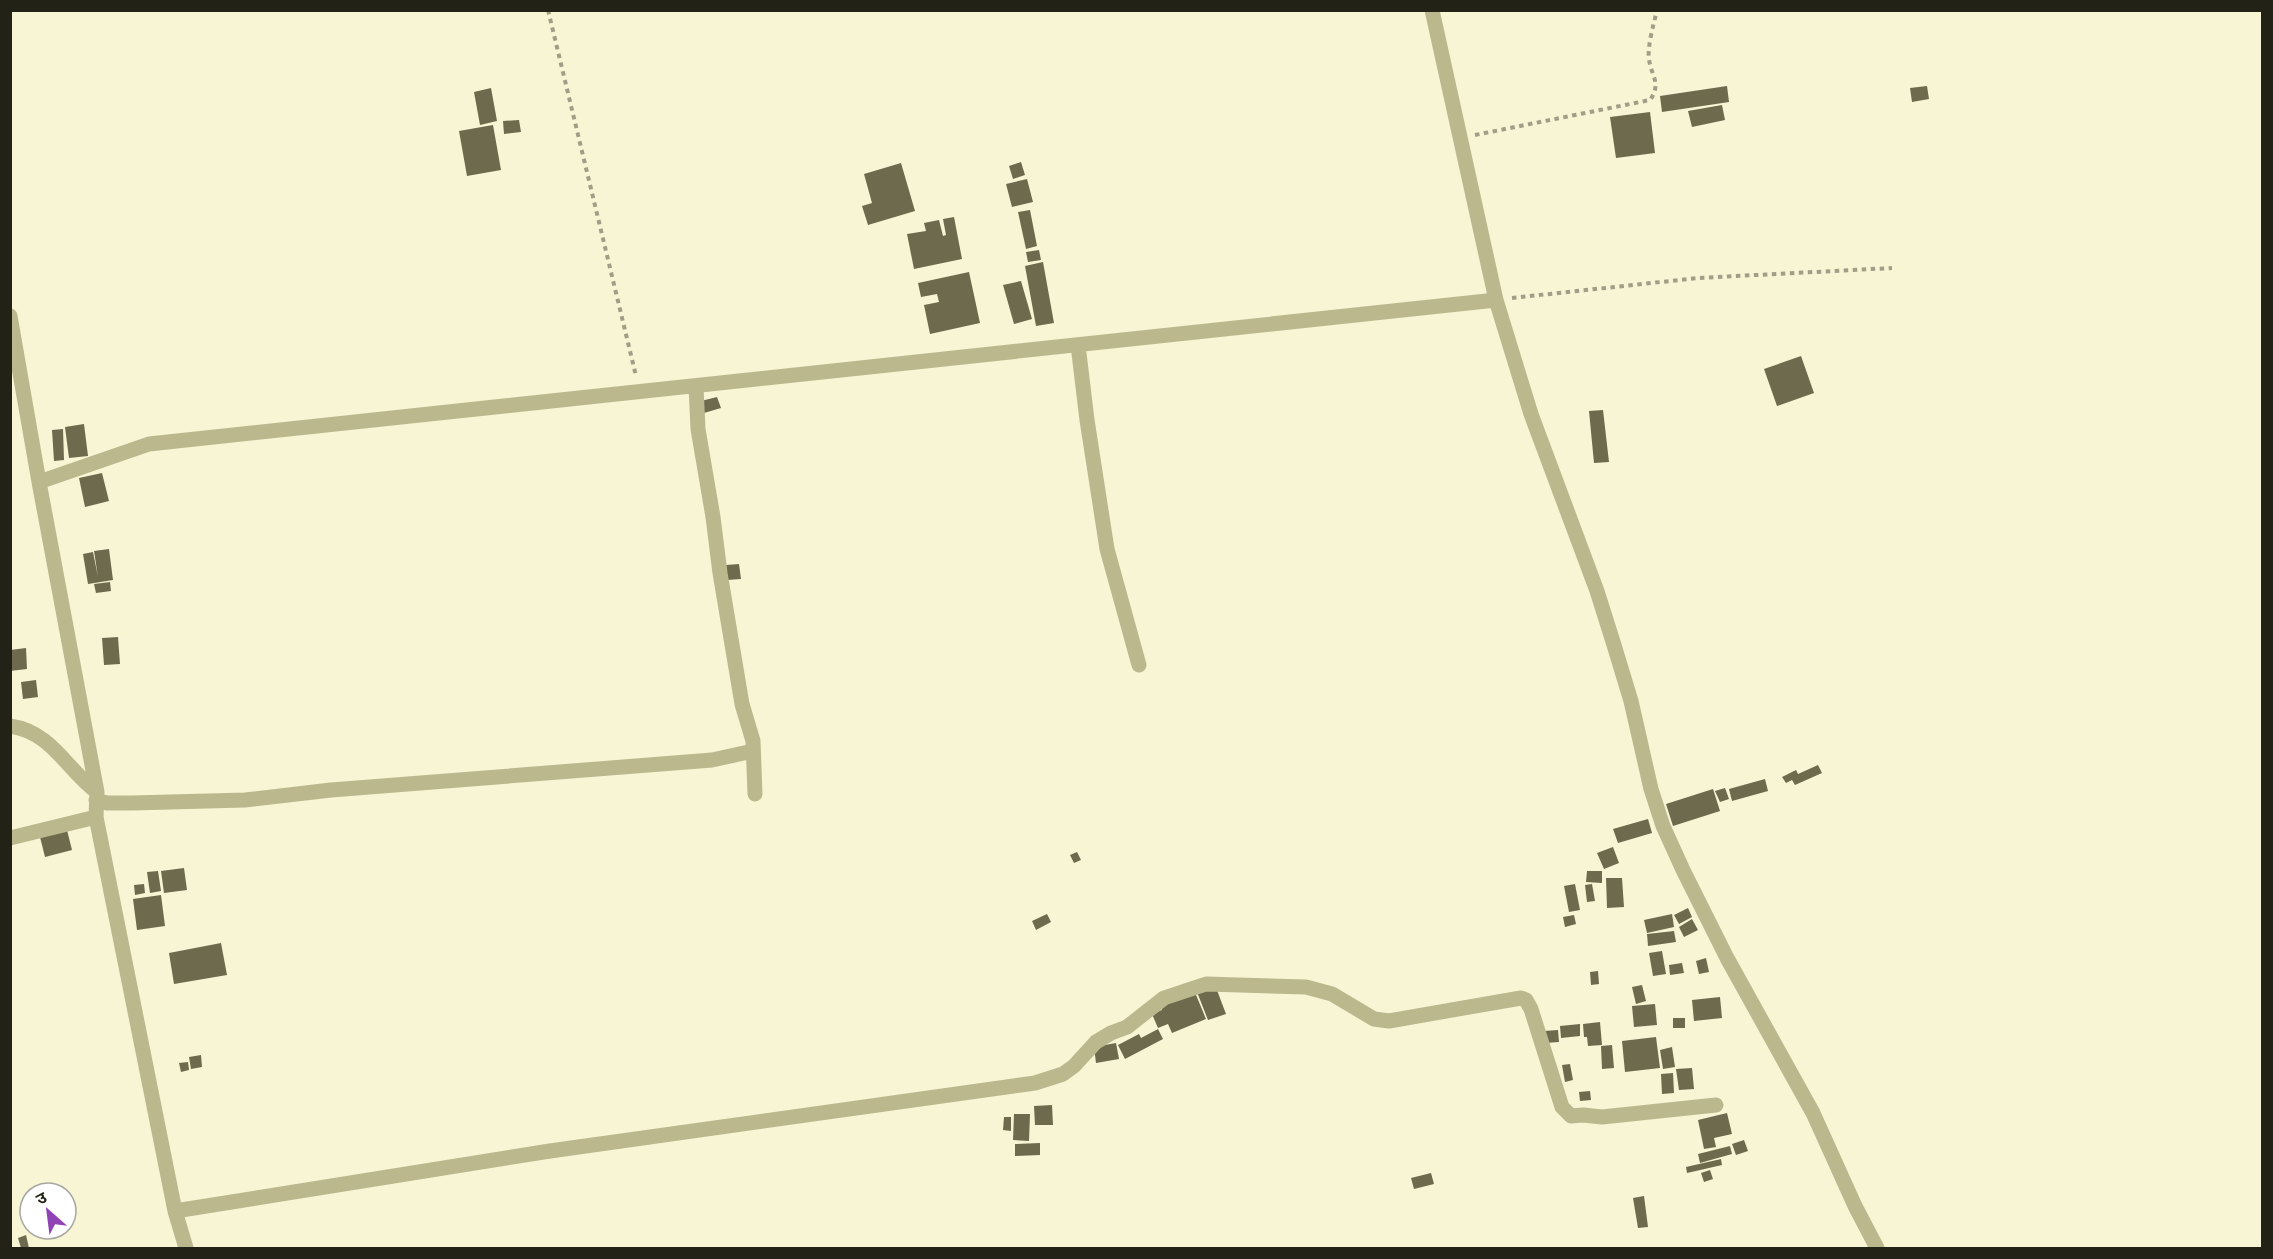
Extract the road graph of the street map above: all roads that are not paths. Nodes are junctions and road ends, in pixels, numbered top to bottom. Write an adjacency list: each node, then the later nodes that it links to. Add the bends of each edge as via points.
1 (1432, 10): 2 (street)
2 (1496, 300): 4 (street); 17 (street, via 1531,414 1611,634 1663,826 1727,958 1813,1113)
3 (10, 315): 6 (street)
4 (1078, 345): 5 (street); 7 (street, via 1107,549)
5 (696, 386): 6 (street, via 149,444); 9 (street, via 698,429 720,573)
6 (39, 482): 11 (street)
7 (1139, 665)
8 (10, 726): 11 (street, via 46,740)
9 (753, 751): 10 (street); 11 (street, via 712,760 245,800 107,803)
10 (755, 794)
11 (96, 796): 12 (street)
12 (96, 817): 13 (street); 15 (street)
13 (10, 838)
14 (1716, 1106): 15 (street, via 1602,1117 1571,1116 1562,1107 1531,1009 1521,998 1389,1022 1374,1019 1332,994 1306,987 1206,984 1164,998 1127,1027 1096,1042 1069,1070 1035,1083 550,1151)
15 (175, 1210): 16 (street)
16 (186, 1248)
17 (1876, 1248)

